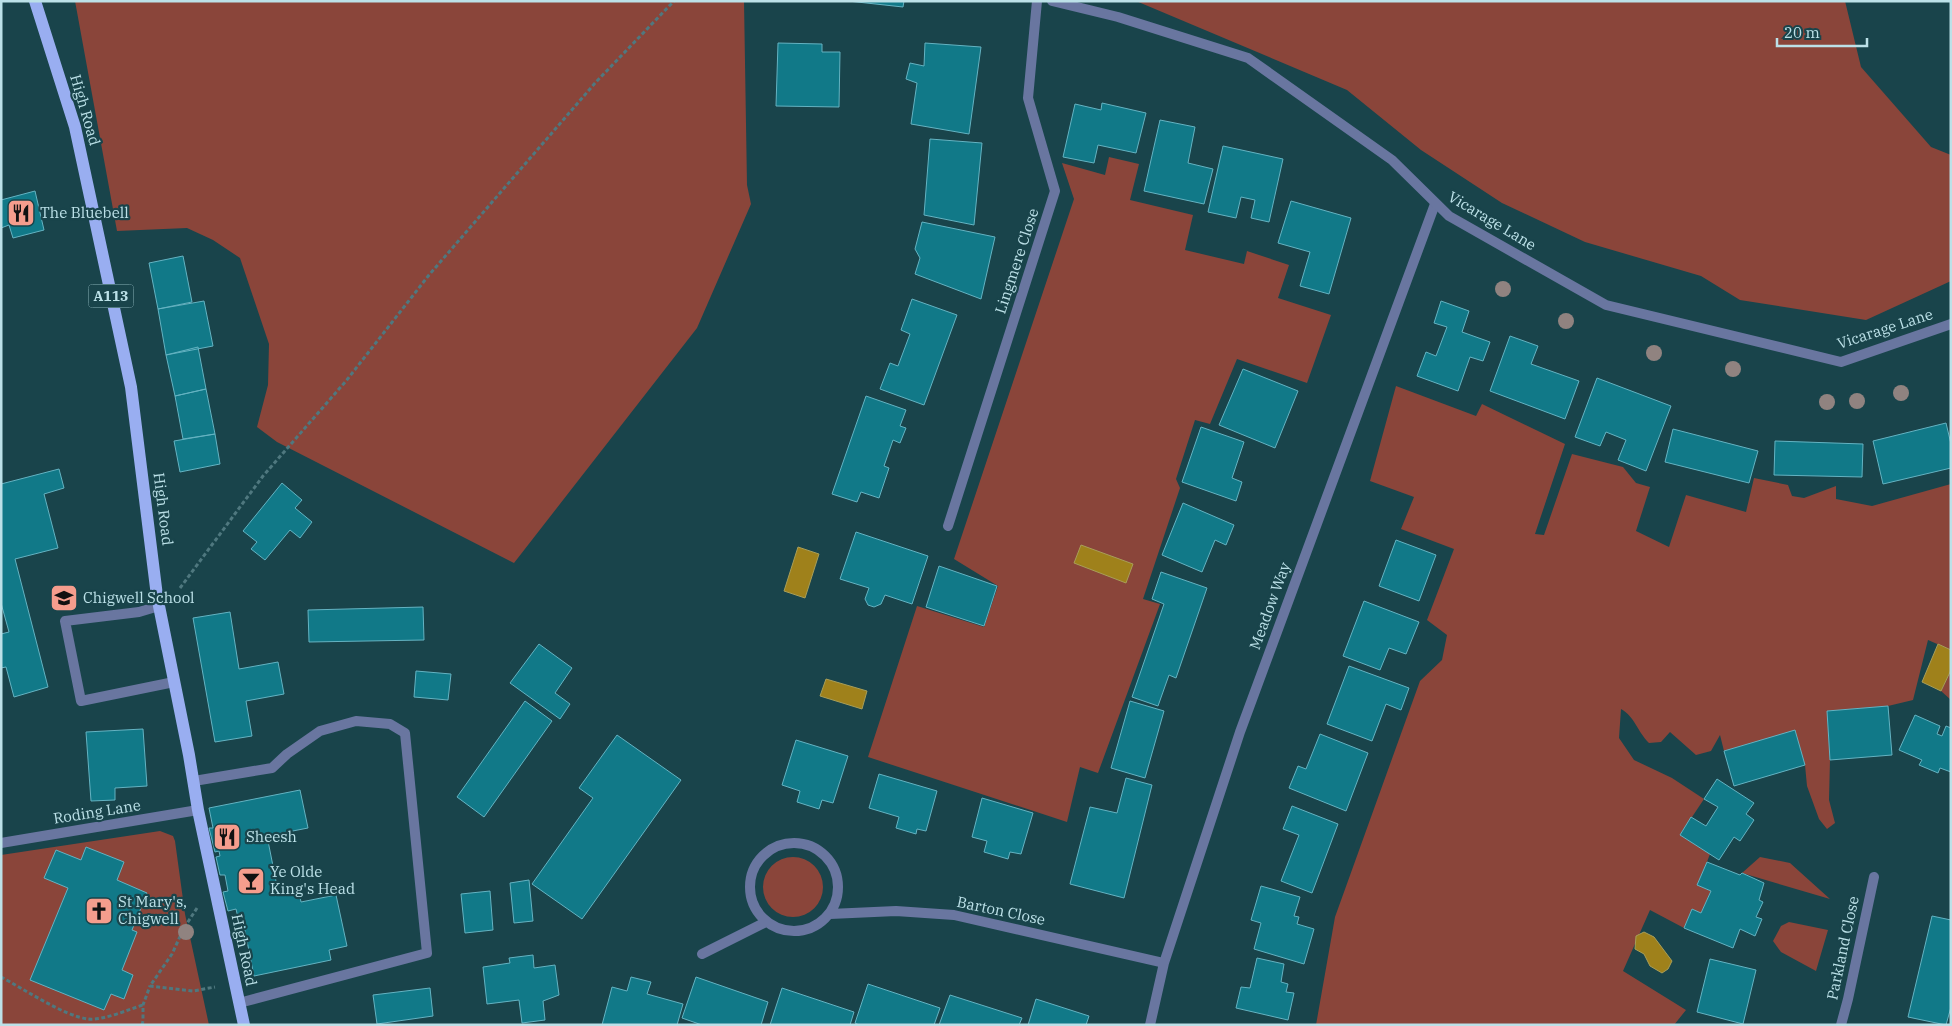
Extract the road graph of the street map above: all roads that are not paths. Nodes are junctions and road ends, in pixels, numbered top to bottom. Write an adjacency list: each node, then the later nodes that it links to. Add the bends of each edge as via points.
1 (35, 1): 7 (main road, High Road / A113, via 75,127 131,387)
2 (1037, 1): 6 (street, Lingmere Close, via 1028,98 1055,191)
3 (1052, 1): 4 (street, Vicarage Lane, via 1118,17 1248,58 1392,160)
4 (1435, 204): 5 (street, Vicarage Lane, via 1449,216 1606,305 1841,362); 16 (street, Meadow Way, via 1240,732)
5 (1951, 324)
6 (948, 526)
7 (159, 606): 8 (main road, High Road / A113); 8 (street, via 139,612 65,621 81,701)
8 (174, 682): 9 (main road, High Road / A113)
9 (194, 781): 10 (main road, High Road / A113); 17 (street, via 272,768 320,731 356,721 390,724 405,733 427,953)
10 (198, 810): 11 (street, Roding Lane); 17 (main road, High Road / A113)
11 (1, 843)
12 (1874, 877): 20 (street, Parkland Close)
13 (830, 914): 14 (street, via 807,930 793,932 780,930); 14 (street, via 838,888 830,861 807,844 792,842 764,854 754,866 749,881 755,911); 16 (street, Barton Close, via 896,911 954,915)
14 (766, 922): 15 (street)
15 (702, 954)
16 (1164, 963): 19 (street, Meadow Way)
17 (239, 1003): 18 (main road, High Road / A113)
18 (244, 1025)
19 (1150, 1025)
20 (1841, 1025)

